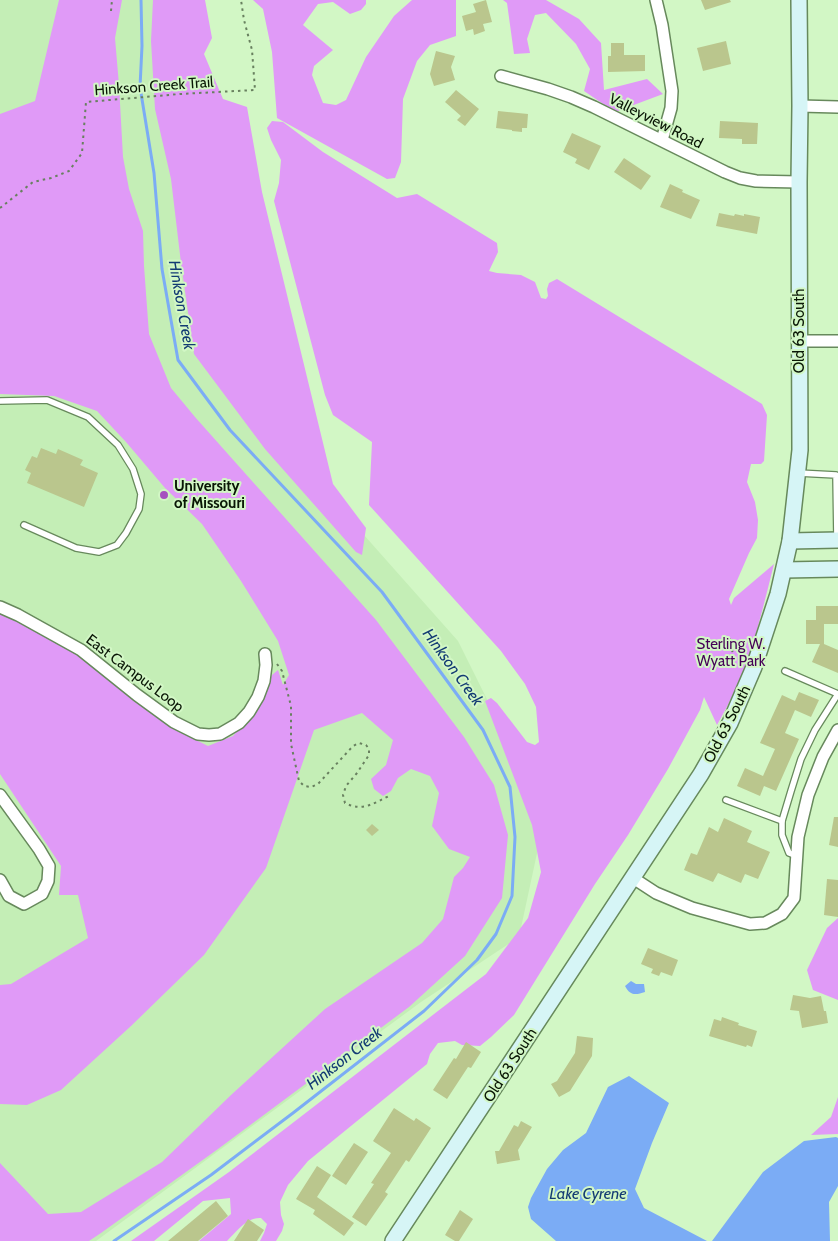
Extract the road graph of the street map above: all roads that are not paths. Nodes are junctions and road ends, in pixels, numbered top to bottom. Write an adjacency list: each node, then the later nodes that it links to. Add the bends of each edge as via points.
1 (656, 0): 6 (street, via 672,91)
2 (799, 0): 4 (main road, Old 63 South)
3 (501, 76): 6 (street, Valleyview Road, via 572,97)
4 (800, 106): 5 (street); 7 (main road, Old 63 South)
5 (838, 107)
6 (662, 140): 7 (street, Valleyview Road, via 740,178 756,182)
7 (799, 182): 8 (main road, Old 63 South)
8 (799, 341): 9 (street); 11 (main road, Old 63 South)
9 (838, 341)
10 (0, 400): 12 (lane, via 47,400 88,417 118,445 133,469 141,494 139,510 126,533 117,545 99,552 76,548)
11 (798, 473): 13 (lane, via 836,475); 14 (main road, Old 63 South)
12 (24, 525)
13 (837, 540): 14 (main road)
14 (790, 541): 16 (main road, Old 63 South)
15 (838, 569): 16 (main road)
16 (784, 570): 26 (main road, Old 63 South, via 754,667 730,723)
17 (0, 607): 18 (street, East Campus Loop, via 81,650 174,722 198,734 220,734 239,723 249,712 264,681)
18 (266, 657)
19 (785, 672): 20 (lane)
20 (838, 694): 24 (lane, via 801,758)
21 (838, 730): 25 (street, via 808,795)
22 (0, 795): 27 (street, via 49,866 48,881 42,894 24,904 9,896)
23 (726, 800): 24 (lane)
24 (782, 822): 25 (lane, via 782,835 789,853)
25 (797, 856): 26 (street, via 794,898 782,914 764,923 750,924 692,908 656,893)
26 (633, 878): 28 (main road, Old 63 South)
27 (0, 880)
28 (393, 1241)

